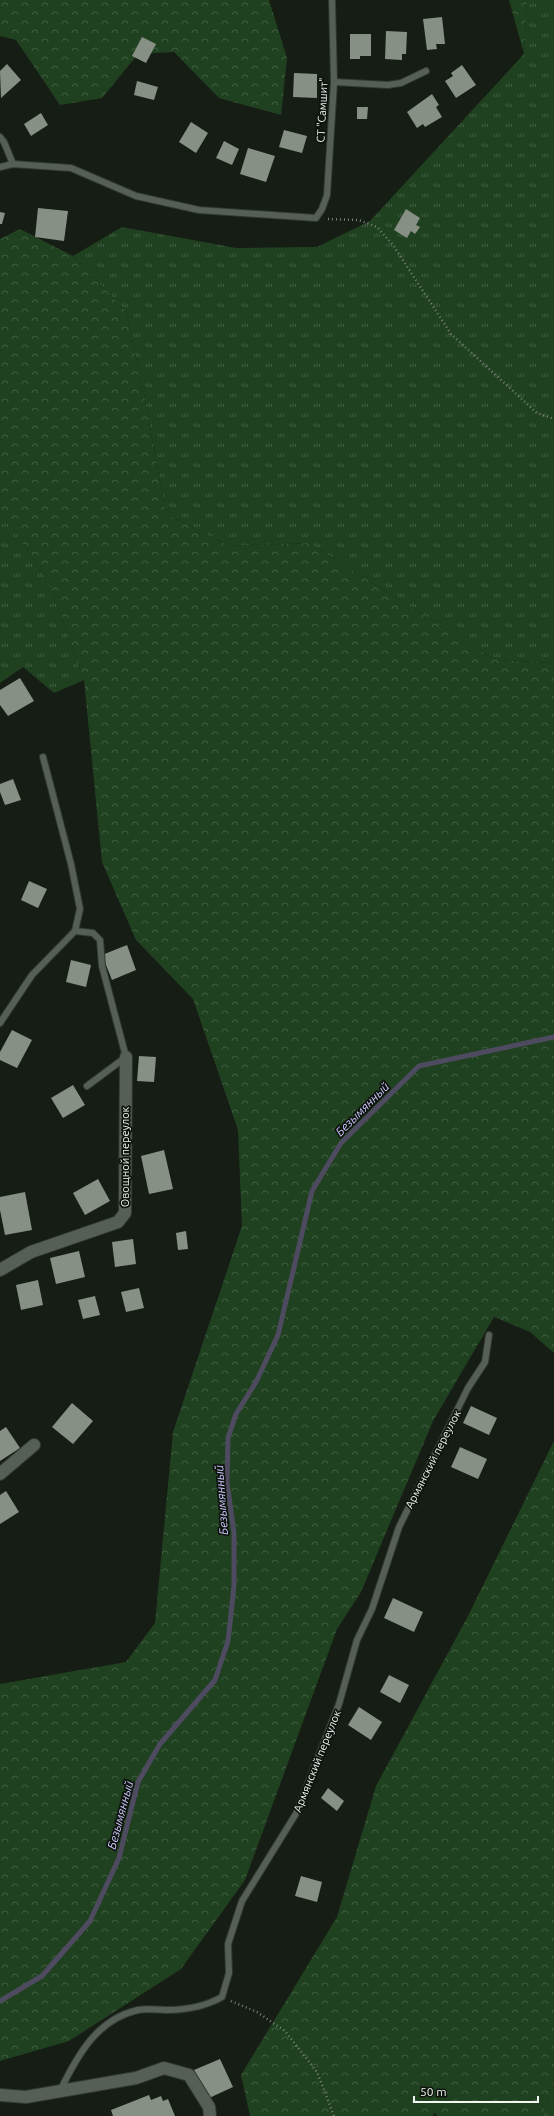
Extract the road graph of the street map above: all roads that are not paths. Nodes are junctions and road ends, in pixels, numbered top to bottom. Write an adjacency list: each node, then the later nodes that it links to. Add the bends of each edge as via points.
1 (332, 0): 3 (lane, СТ "Самшит")
2 (426, 71): 3 (lane, via 401,83 388,85)
3 (334, 82): 5 (lane, СТ "Самшит", via 328,195 316,218 199,210 136,196 70,168)
4 (0, 137): 5 (lane)
5 (13, 164): 6 (lane)
6 (0, 167)
7 (43, 757): 8 (lane, via 80,909)
8 (75, 932): 9 (lane, via 32,975); 10 (lane, via 93,933 100,940 102,966)
9 (0, 1023)
10 (126, 1057): 11 (lane); 12 (street, Овощной переулок, via 123,1219 31,1252)
11 (87, 1086)
12 (0, 1270)
13 (490, 1335): 16 (lane, Армянский переулок, via 485,1362 468,1388 399,1527 372,1609 356,1640 339,1704 297,1812 242,1901 228,1944 229,1973 222,1997 210,2004 172,2010 139,2010 117,2019 97,2032 75,2061)
14 (34, 1445): 15 (street)
15 (0, 1474)
16 (60, 2090): 17 (street, via 26,2097); 18 (street, via 136,2078 164,2068 189,2075 209,2107)
17 (0, 2095)
18 (210, 2116)

